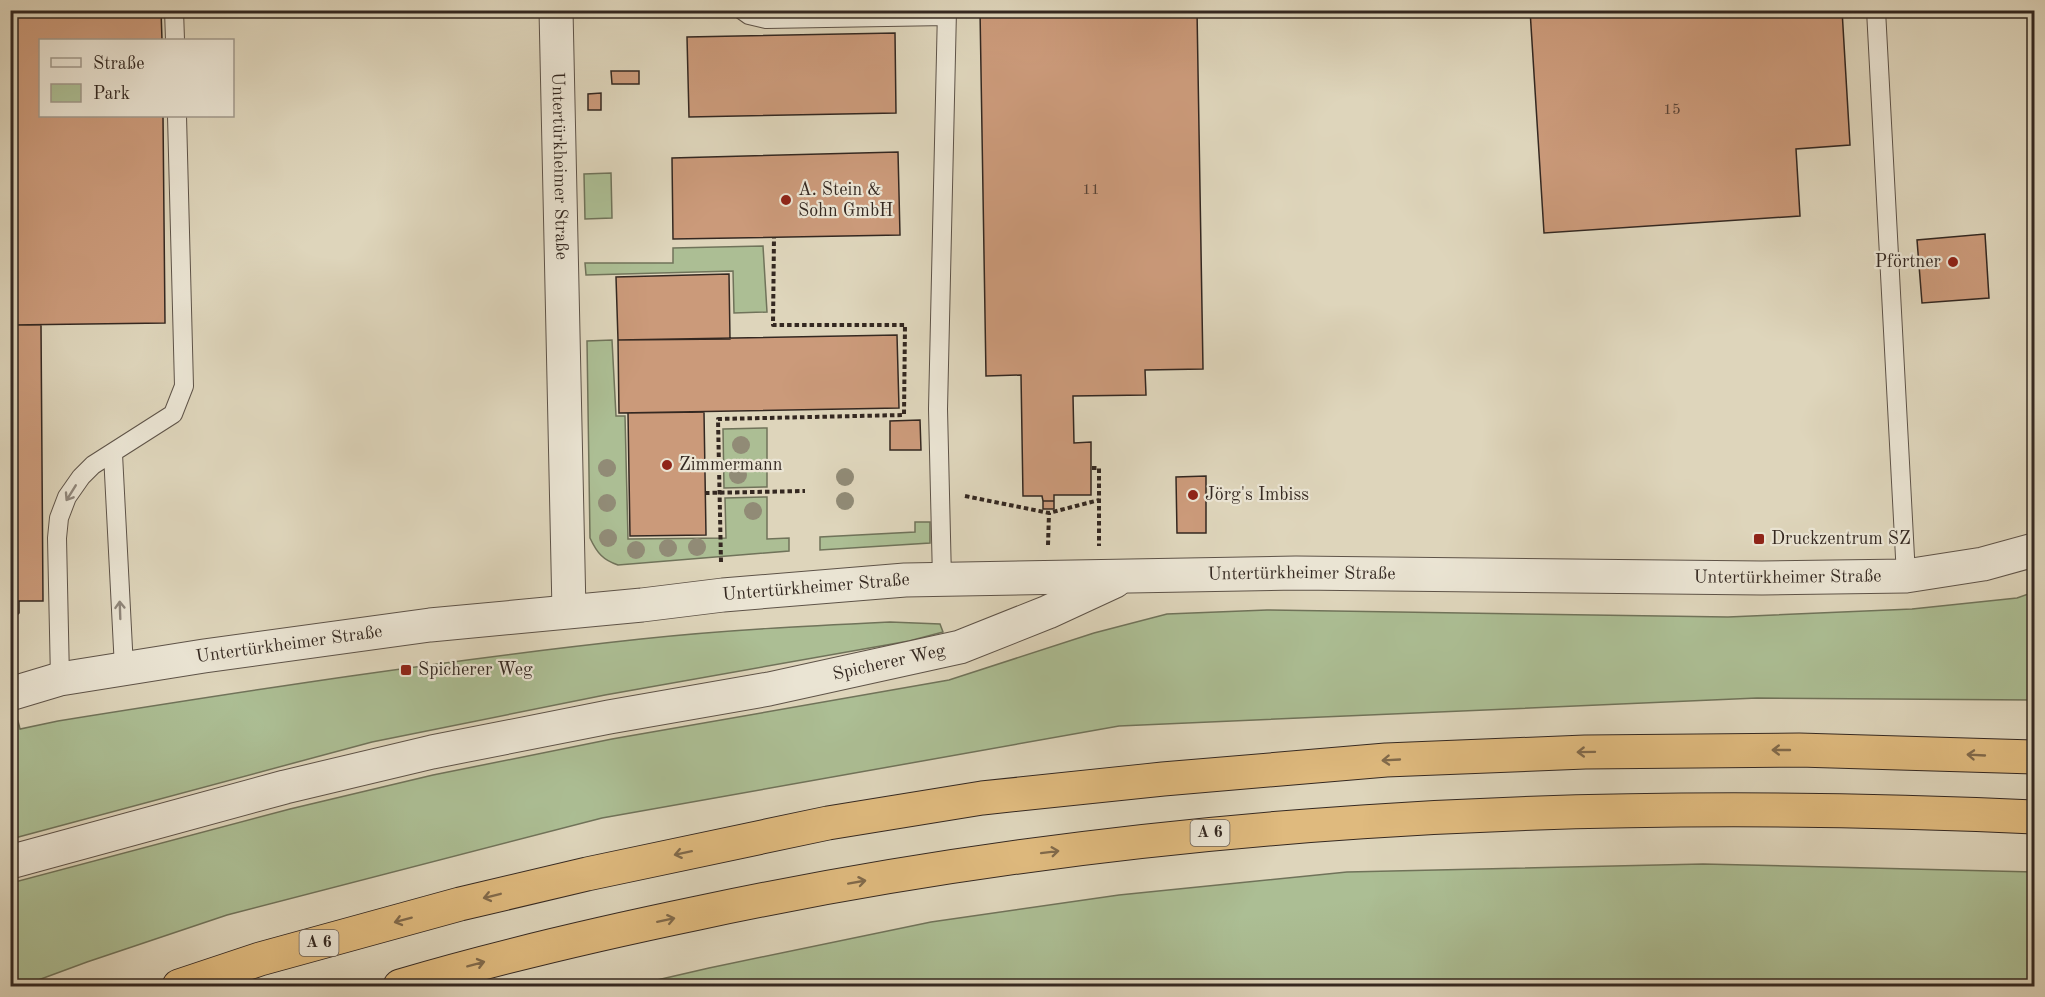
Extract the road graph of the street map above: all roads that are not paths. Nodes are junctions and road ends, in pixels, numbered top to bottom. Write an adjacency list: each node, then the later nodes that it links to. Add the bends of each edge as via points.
1 (174, 10): 6 (lane)
2 (556, 10): 13 (street, Untertürkheimer Straße)
3 (742, 10): 5 (lane, via 766,19)
4 (1876, 10): 10 (lane)
5 (947, 13): 12 (lane, via 938,409)
6 (175, 39)
7 (177, 117): 8 (lane, via 184,386 173,414)
8 (113, 454): 14 (lane, one-way to 8); 15 (lane, one-way to 15, via 81,477 59,518)
9 (2034, 550): 10 (street, Untertürkheimer Straße, via 1983,564)
10 (1906, 576): 11 (street, Untertürkheimer Straße, via 1296,573)
11 (1125, 577): 12 (street, Untertürkheimer Straße); 19 (street, Spicherer Weg, via 960,647 769,689 432,752 285,787)
12 (942, 579): 13 (street, Untertürkheimer Straße)
13 (569, 611): 14 (street, Untertürkheimer Straße, via 408,627)
14 (124, 668): 15 (street, Untertürkheimer Straße)
15 (60, 679): 16 (street, Untertürkheimer Straße)
16 (10, 694)
17 (2034, 757): 20 (highway, A 6, one-way to 20, via 1799,750 1585,752 1386,760 982,798 817,826 459,904 271,956)
18 (2034, 816): 21 (highway, A 6, one-way to 18, via 478,963 759,900 996,859 1168,837 1380,819 1602,810 1808,809)
19 (10, 862)
20 (180, 987)
21 (400, 987)

